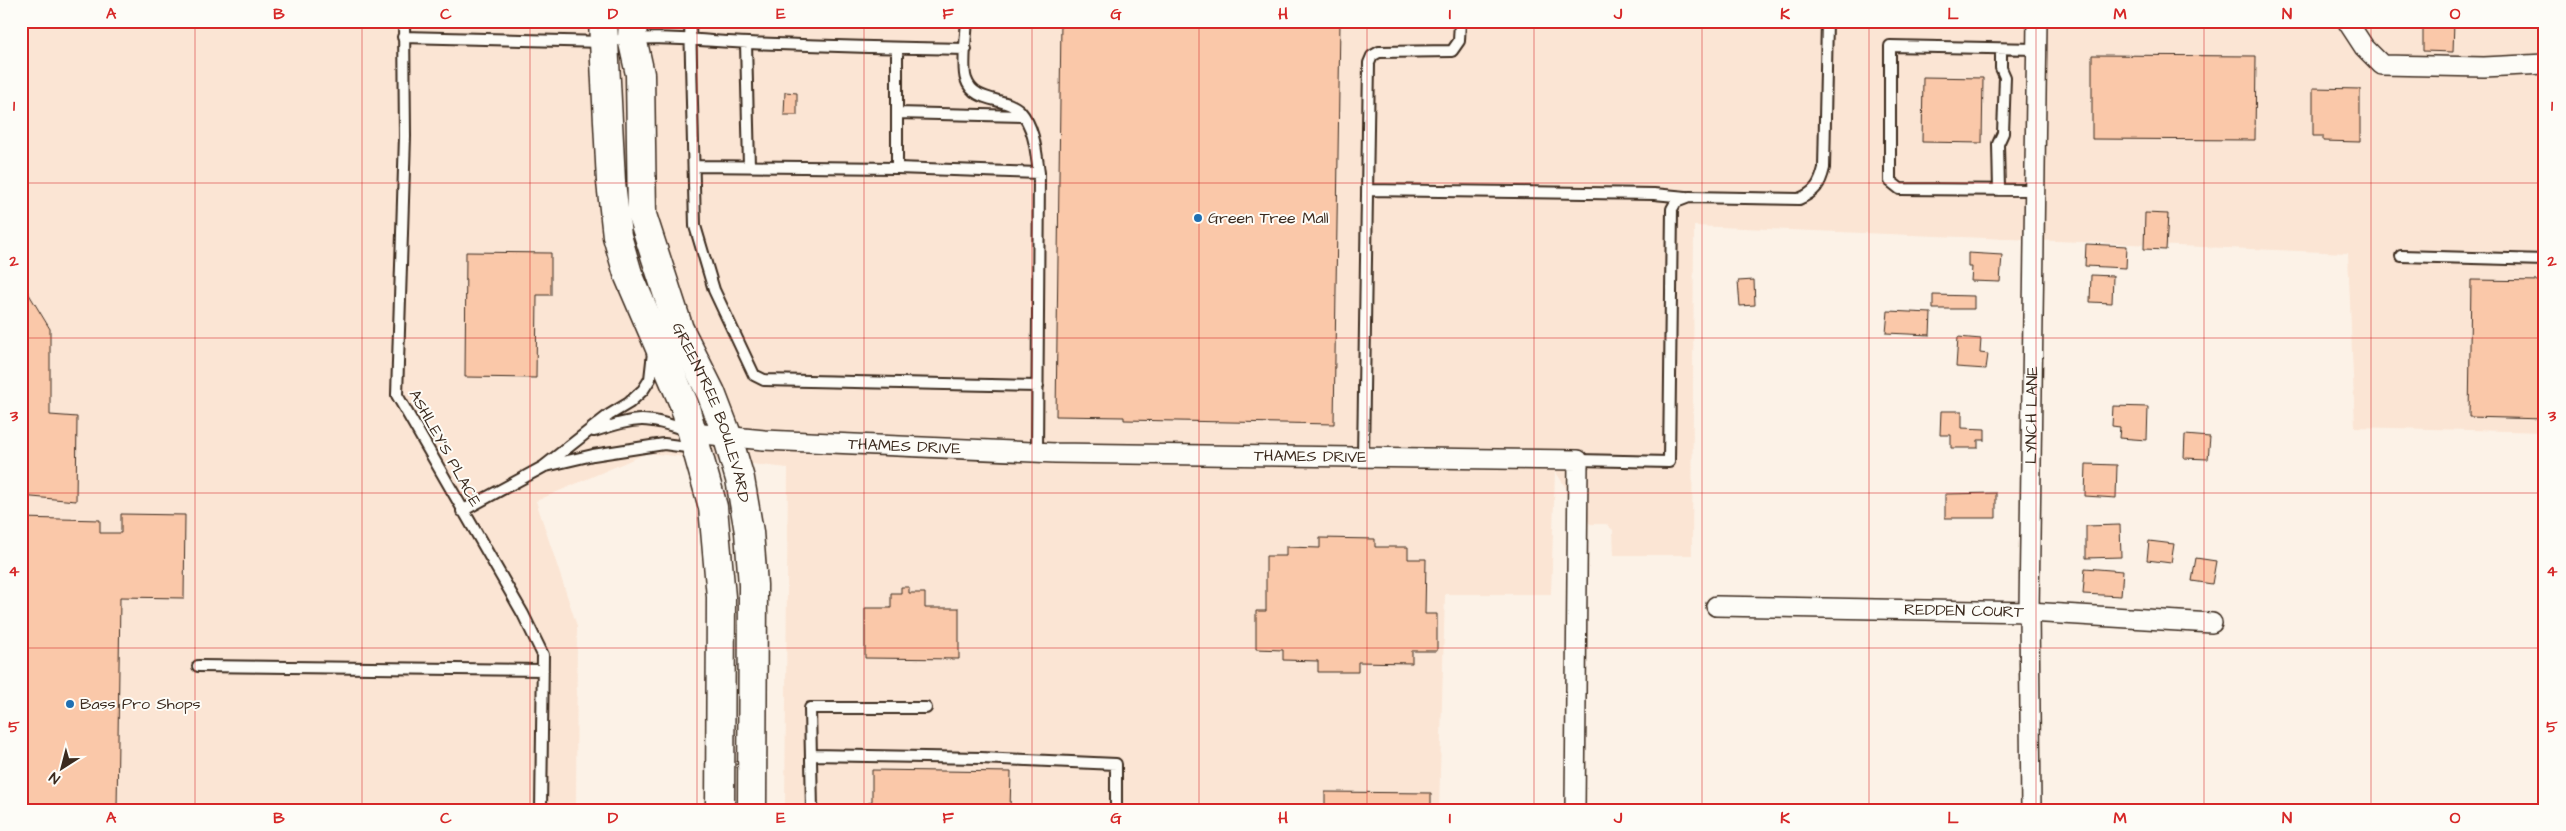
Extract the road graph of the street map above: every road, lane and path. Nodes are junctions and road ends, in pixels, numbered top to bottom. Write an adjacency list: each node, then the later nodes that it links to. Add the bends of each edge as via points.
1 (404, 21): 9 (lane, ASHLEY'S PLACE)
2 (690, 21): 10 (lane)
3 (967, 21): 13 (lane)
4 (1460, 21): 23 (lane, via 1459,41 1452,51 1379,52 1372,56 1369,63)
5 (1827, 21): 26 (lane, via 1824,168 1821,181 1813,192 1799,199)
6 (2037, 21): 15 (street, LYNCH LANE)
7 (2348, 21): 16 (street, via 2364,46 2382,65 2484,68)
8 (618, 30): 9 (lane); 10 (lane); 29 (main road, GREENTREE BOULEVARD, via 610,182 617,236 628,274); 32 (main road, GREENTREE BOULEVARD, via 640,74 642,215 679,329 711,393)
9 (403, 37): 38 (lane, ASHLEY'S PLACE, via 405,136 397,395)
10 (690, 39): 11 (lane); 19 (lane)
11 (746, 43): 12 (lane); 20 (lane)
12 (897, 48): 13 (lane); 17 (lane)
13 (966, 49): 18 (lane, via 966,79 975,92 1008,104)
14 (2001, 49): 15 (lane); 24 (lane, via 2000,68 2005,77 2003,133 1998,144); 24 (lane, via 1890,46 1890,181 1900,189)
15 (2036, 49): 25 (street, LYNCH LANE)
16 (2545, 64)
17 (897, 113): 18 (lane); 21 (lane)
18 (1023, 116): 22 (lane, via 1032,132)
19 (694, 166): 20 (lane); 30 (lane, via 695,226 714,290 754,375 764,380)
20 (749, 166): 21 (lane)
21 (897, 168): 22 (lane)
22 (1039, 173): 30 (lane)
23 (1367, 190): 26 (lane); 35 (lane)
24 (1999, 190): 25 (lane)
25 (2034, 190): 40 (street, LYNCH LANE)
26 (1689, 197): 36 (lane, via 1676,202 1672,210 1669,462)
27 (2401, 256): 28 (lane)
28 (2545, 260)
29 (653, 332): 31 (lane, via 653,363 650,379 643,390); 33 (main road, GREENTREE BOULEVARD, via 684,404)
30 (1038, 386): 34 (lane)
31 (588, 432): 33 (lane, via 638,419 658,420); 37 (lane)
32 (727, 435): 33 (street, THAMES DRIVE); 34 (street, THAMES DRIVE, via 764,440); 48 (main road, GREENTREE BOULEVARD, via 740,479 753,585)
33 (695, 441): 37 (lane, via 593,455); 47 (main road, GREENTREE BOULEVARD, via 713,507 721,597)
34 (1038, 452): 35 (street, THAMES DRIVE)
35 (1363, 457): 36 (street, THAMES DRIVE)
36 (1578, 460): 51 (street)
37 (543, 467): 38 (lane)
38 (462, 511): 43 (lane, ASHLEY'S PLACE, via 523,614 543,655)
39 (1716, 606): 40 (street, REDDEN COURT)
40 (2029, 612): 41 (street, REDDEN COURT); 52 (street, LYNCH LANE)
41 (2212, 623)
42 (198, 666): 43 (lane)
43 (543, 670): 46 (lane, ASHLEY'S PLACE)
44 (926, 708): 45 (lane, via 810,708)
45 (811, 755): 49 (lane); 50 (lane, via 1116,764)
46 (541, 810)
47 (720, 810)
48 (752, 810)
49 (812, 810)
50 (1116, 810)
51 (1575, 810)
52 (2031, 810)

